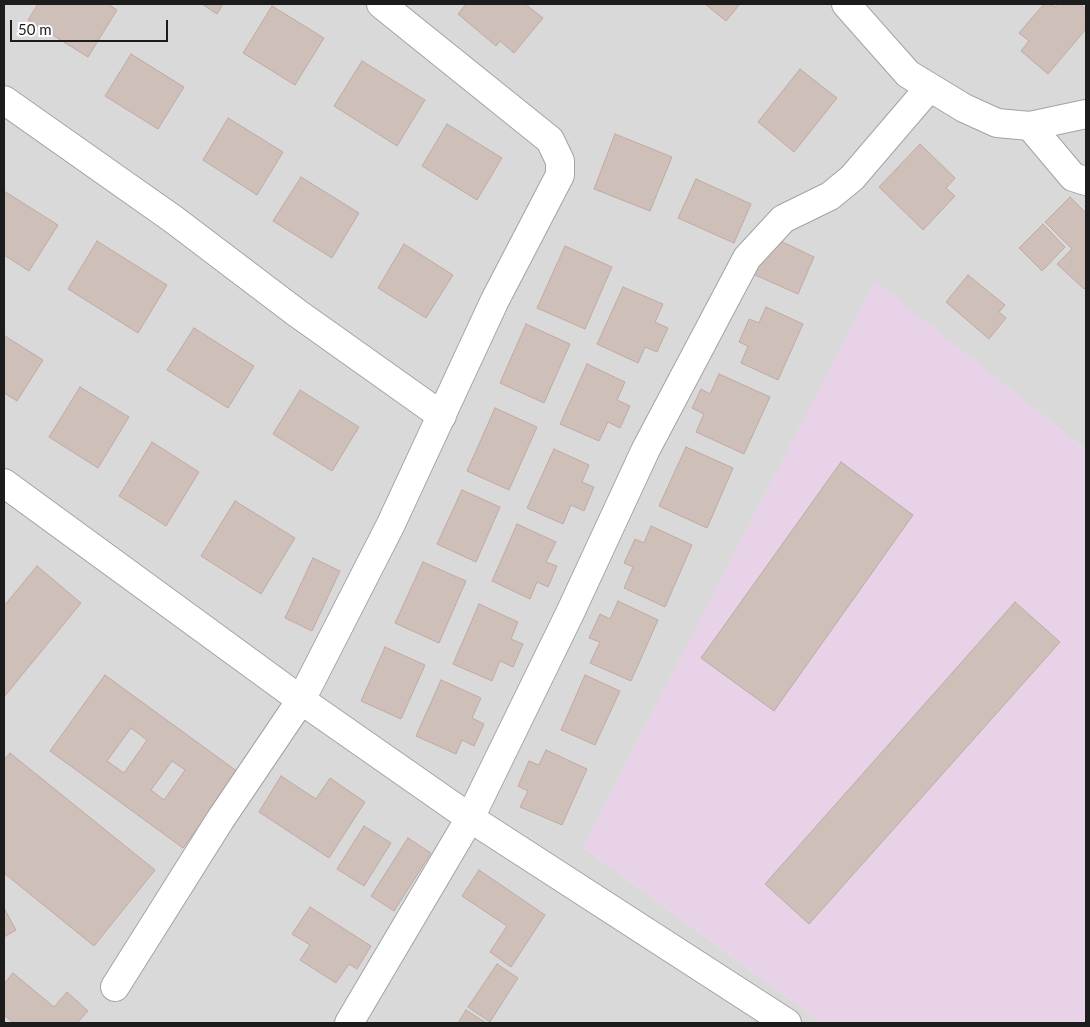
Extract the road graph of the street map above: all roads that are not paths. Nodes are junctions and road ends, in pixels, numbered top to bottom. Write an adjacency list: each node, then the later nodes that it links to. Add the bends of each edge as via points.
1 (381, 4): 8 (street, via 550,140 560,161 560,174)
2 (846, 4): 3 (street, via 908,74)
3 (929, 88): 6 (street, via 997,123); 11 (street, via 852,178 830,196 783,219 748,258 646,449)
4 (4, 100): 8 (street, via 174,219 297,313)
5 (1086, 114): 6 (street)
6 (1030, 126): 7 (street, via 1073,177)
7 (1086, 181)
8 (442, 416): 10 (street)
9 (4, 483): 10 (street)
10 (301, 700): 11 (street); 12 (street, via 220,820)
11 (470, 818): 13 (street); 14 (street)
12 (115, 987)
13 (349, 1023)
14 (787, 1023)

